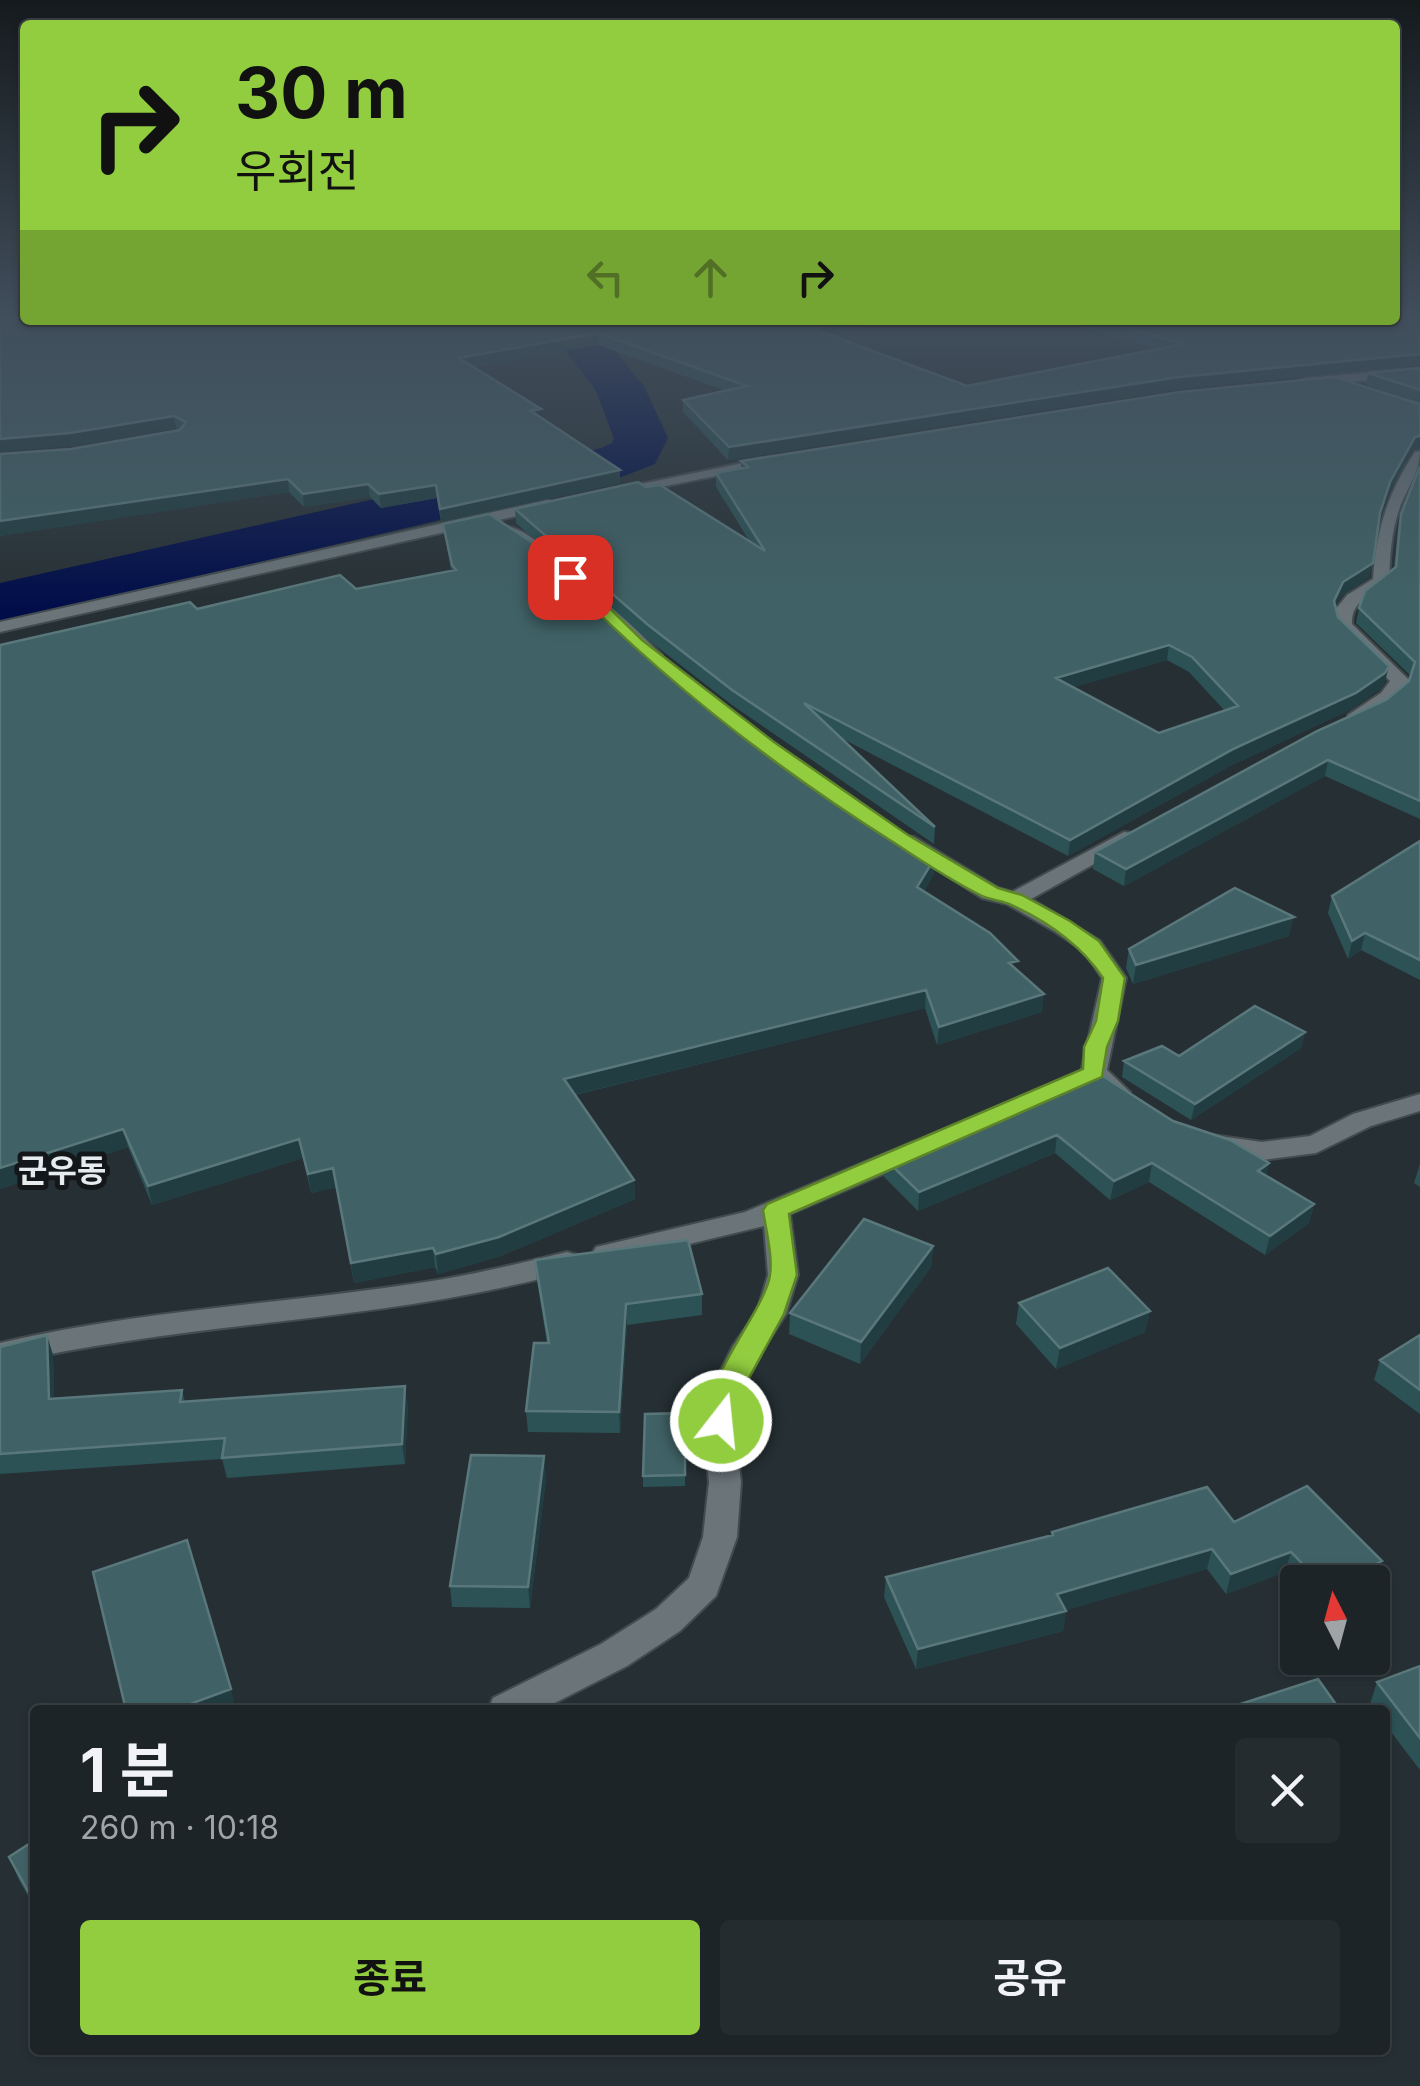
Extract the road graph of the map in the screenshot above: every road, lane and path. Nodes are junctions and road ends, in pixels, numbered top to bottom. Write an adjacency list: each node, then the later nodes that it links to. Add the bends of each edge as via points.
1 (1420, 455): 8 (street, via 1385,523 1381,581 1344,605 1341,616 1400,680 1374,708)
2 (796, 457): 3 (street)
3 (593, 495)
4 (558, 502): 5 (street)
5 (490, 517): 6 (street); 7 (street, via 542,550 636,644)
6 (0, 626)
7 (679, 677)
8 (1339, 725)
9 (1142, 828): 11 (street)
10 (886, 829): 11 (street, via 990,893)
11 (1015, 899): 13 (street, via 1092,946 1114,978 1107,1021 1085,1076)
12 (1420, 1102): 14 (street, via 1362,1120 1316,1144 1262,1150)
13 (1139, 1108)
14 (1183, 1134)
15 (935, 1141): 16 (street)
16 (776, 1210): 17 (street, via 414,1294 53,1340); 18 (street, via 784,1275 771,1314 722,1400 720,1537 704,1586 668,1620 614,1655)
17 (0, 1354)
18 (516, 1705)

